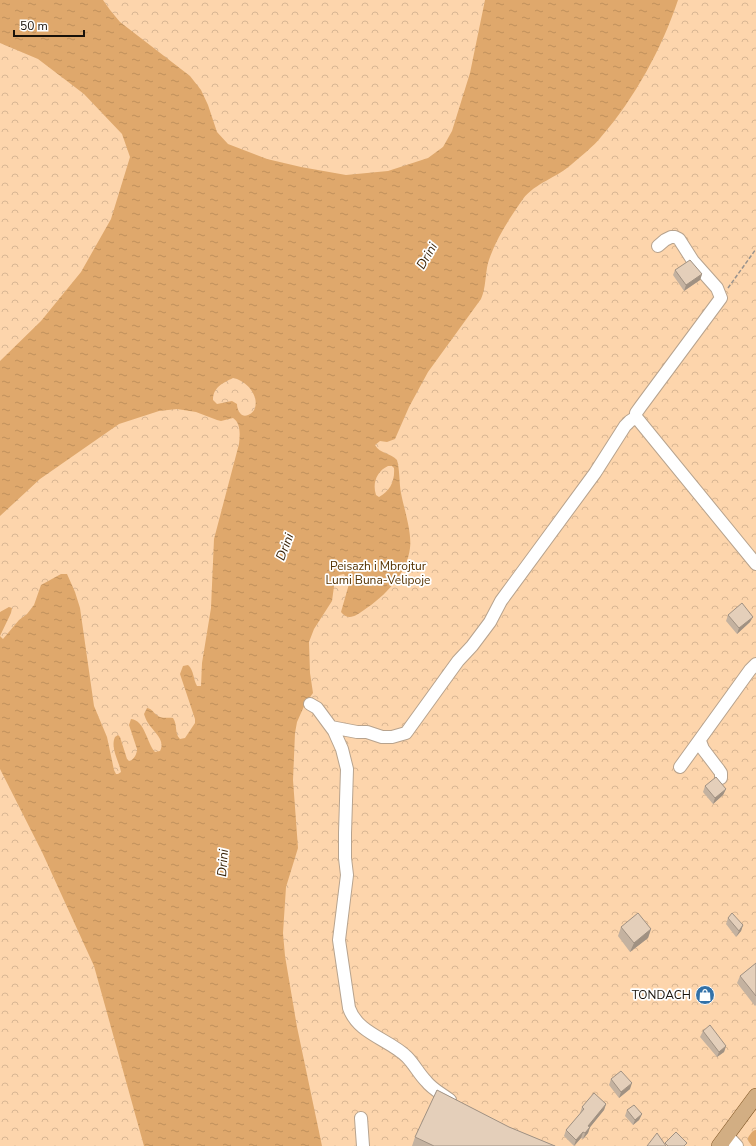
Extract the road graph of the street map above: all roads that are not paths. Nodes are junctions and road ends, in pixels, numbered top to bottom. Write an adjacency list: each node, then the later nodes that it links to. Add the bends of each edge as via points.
1 (658, 246): 2 (lane, via 670,237 679,239 717,288 721,298 641,406)
2 (636, 417): 3 (lane); 6 (lane, via 625,426 595,473 501,602 490,622 406,733 382,737)
3 (756, 564)
4 (756, 664): 7 (lane)
5 (310, 704): 6 (lane, via 317,708)
6 (332, 727): 11 (lane, via 339,738 347,769 347,875 339,940 349,1008 360,1026 406,1057 429,1085)
7 (700, 741): 8 (lane); 9 (lane, via 721,773)
8 (680, 767)
9 (721, 778)
10 (756, 1096): 13 (main road)
11 (458, 1105)
12 (361, 1118): 14 (lane)
13 (727, 1143)
14 (362, 1146)

